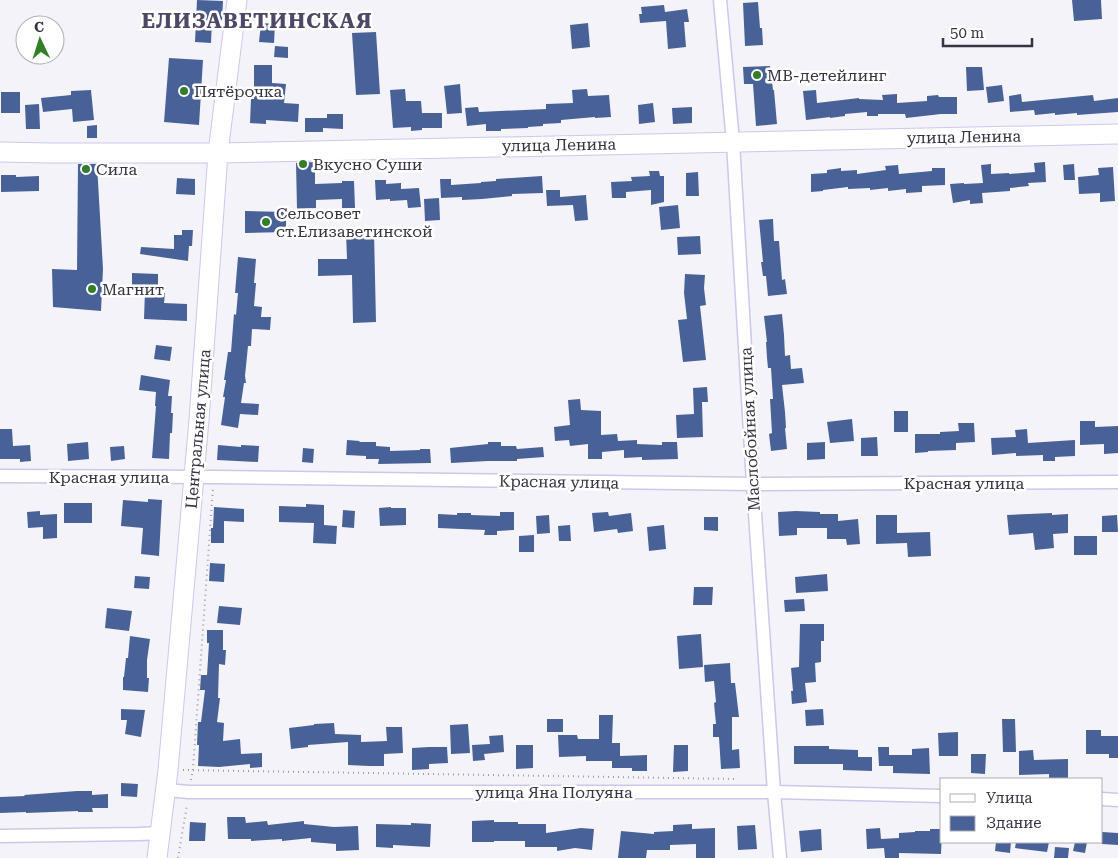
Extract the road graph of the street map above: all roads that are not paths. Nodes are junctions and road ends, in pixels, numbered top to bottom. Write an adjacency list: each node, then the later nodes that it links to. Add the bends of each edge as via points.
1 (237, 0): 6 (street, Центральная улица)
2 (720, 0): 4 (street, Маслобойная улица)
3 (1118, 134): 4 (street, улица Ленина)
4 (732, 142): 6 (street, улица Ленина); 10 (street, Маслобойная улица)
5 (0, 152): 6 (street, улица Ленина)
6 (218, 153): 8 (street, Центральная улица)
7 (0, 476): 8 (street, Красная улица)
8 (194, 477): 10 (street, Красная улица); 11 (street, Центральная улица)
9 (1118, 482): 10 (street, Красная улица)
10 (753, 484): 12 (street, Маслобойная улица)
11 (166, 790): 12 (street, улица Яна Полуяна); 16 (street, Центральная улица)
12 (774, 792): 13 (street, улица Яна Полуяна); 19 (street, Маслобойная улица)
13 (940, 796)
14 (1103, 799): 15 (street)
15 (1118, 800)
16 (161, 833): 17 (street); 18 (street, Центральная улица)
17 (0, 836)
18 (162, 856)
19 (780, 858)

